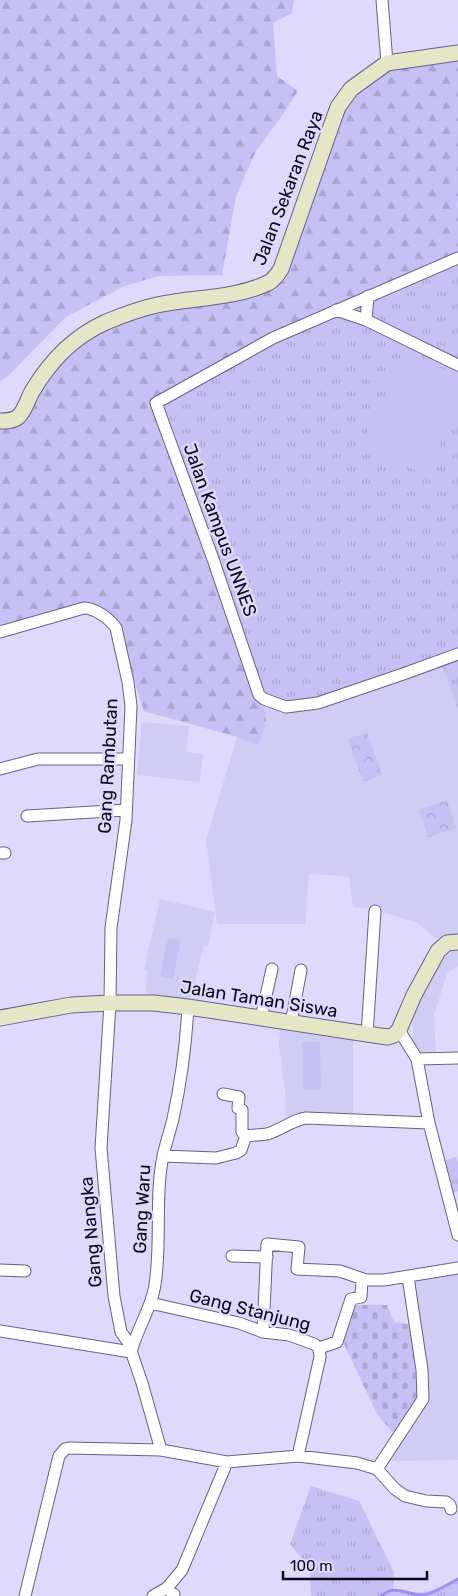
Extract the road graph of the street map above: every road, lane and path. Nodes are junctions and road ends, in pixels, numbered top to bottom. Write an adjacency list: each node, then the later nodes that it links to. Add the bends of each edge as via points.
1 (382, 0): 3 (street)
2 (458, 53): 3 (main road)
3 (387, 64): 9 (main road, Jalan Sekaran Raya, via 351,89 338,107 276,277 269,283 238,292 157,305 103,324 77,338 52,362 19,416)
4 (458, 258): 5 (street, Jalan Kampus UNNES)
5 (368, 296): 6 (street, Jalan Kampus UNNES); 7 (street)
6 (336, 310): 7 (street); 11 (street, Jalan Kampus UNNES, via 272,338 156,403 259,695 286,707 318,703)
7 (366, 320): 8 (street)
8 (458, 366)
9 (0, 421)
10 (0, 632): 12 (street, Gang Rambutan, via 87,608 112,623 116,628 131,706)
11 (458, 654)
12 (128, 759): 13 (street, via 38,759); 14 (street, Gang Rambutan)
13 (0, 769)
14 (126, 810): 15 (street); 20 (street, Gang Rambutan, via 111,928)
15 (27, 816)
16 (375, 911): 26 (street)
17 (458, 942): 25 (main road, via 447,943 438,951)
18 (272, 969): 23 (street)
19 (301, 970): 24 (street)
20 (110, 1003): 21 (main road, Jalan Taman Siswa); 22 (main road, Jalan Taman Siswa, via 71,1005); 45 (street, Gang Nangka, via 101,1148 114,1296 121,1332)
21 (188, 1006): 23 (main road, Jalan Taman Siswa); 32 (street, Gang Waru, via 183,1069)
22 (0, 1018)
23 (261, 1018): 24 (main road, Jalan Taman Siswa)
24 (291, 1022): 26 (main road, Jalan Taman Siswa)
25 (399, 1030): 26 (main road, Jalan Taman Siswa, via 387,1037); 28 (street)
26 (367, 1035)
27 (458, 1058): 28 (street)
28 (417, 1059): 30 (street)
29 (223, 1094): 31 (street, via 239,1097 242,1132)
30 (429, 1123): 31 (street, via 306,1118 266,1134); 33 (street)
31 (246, 1136): 32 (street, via 241,1150 222,1158)
32 (163, 1156): 41 (street, Gang Waru, via 156,1278)
33 (458, 1235)
34 (232, 1256): 35 (street)
35 (267, 1258): 40 (street, via 267,1244 298,1247 297,1269 345,1272); 43 (street)
36 (458, 1268): 39 (street)
37 (0, 1270): 38 (street)
38 (25, 1271)
39 (408, 1277): 40 (street); 49 (street, via 422,1370 423,1399)
40 (362, 1279): 44 (street, via 361,1297 352,1300 337,1342)
41 (150, 1302): 43 (street, Gang Stanjung, via 239,1323); 45 (street, Gang Waru)
42 (0, 1331): 45 (street)
43 (263, 1332): 44 (street, Gang Stanjung, via 289,1336)
44 (319, 1348): 47 (street, Gang Stanjung, via 320,1357)
45 (131, 1352): 46 (street, Gang Nangka, via 150,1405)
46 (161, 1450): 48 (street); 52 (street, via 65,1449 60,1456)
47 (298, 1456): 48 (street); 49 (street, via 357,1462)
48 (227, 1462): 51 (street, via 182,1570 167,1588)
49 (377, 1469): 50 (street, via 405,1496 446,1502)
50 (451, 1509)
51 (157, 1594)
52 (25, 1596)

